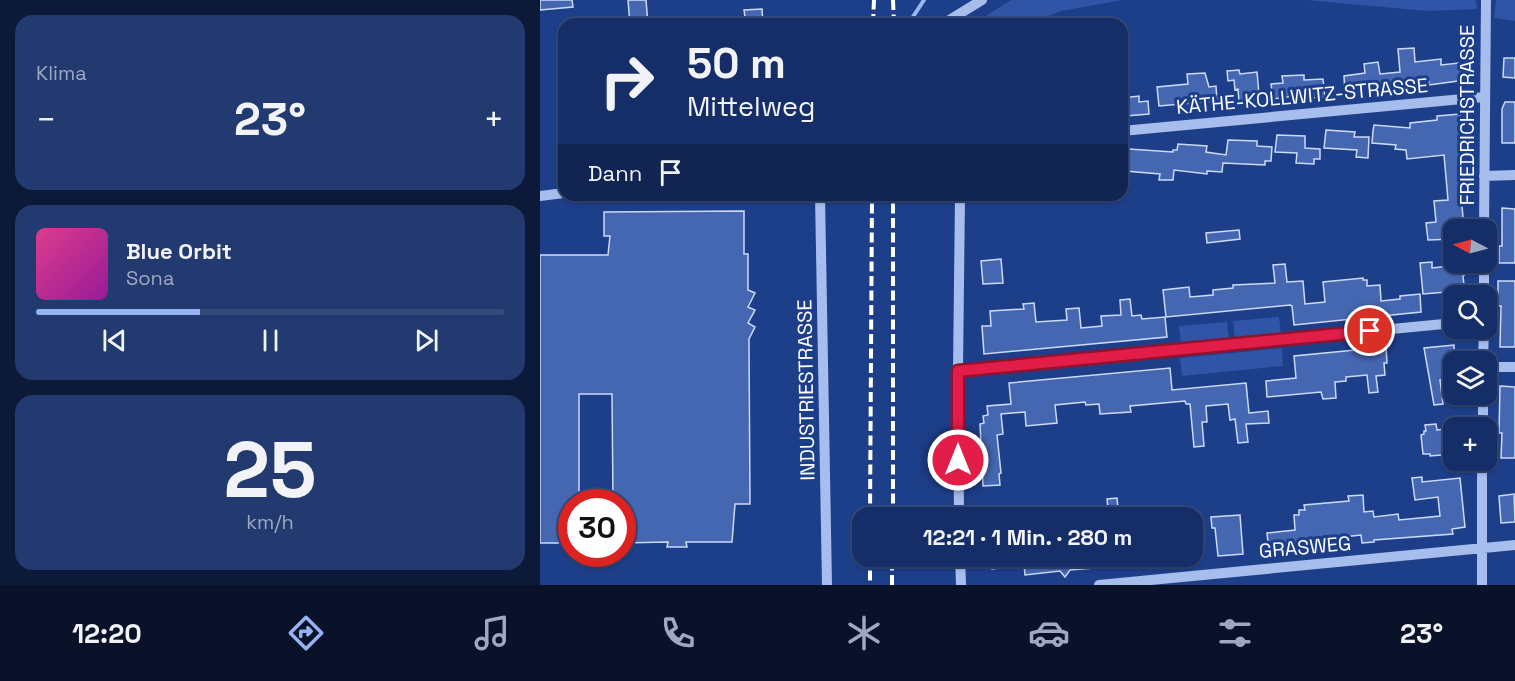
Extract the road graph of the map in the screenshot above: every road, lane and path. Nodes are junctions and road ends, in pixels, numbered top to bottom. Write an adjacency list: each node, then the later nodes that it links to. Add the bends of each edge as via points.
1 (982, 0): 3 (street)
2 (1486, 0): 4 (street, FRIEDRICHSTRASSE)
3 (958, 18)
4 (1484, 98): 5 (street, KÄTHE-KOLLWITZ-STRASSE); 7 (street, FRIEDRICHSTRASSE)
5 (1128, 130)
6 (1515, 175): 7 (street)
7 (1485, 176): 12 (street, FRIEDRICHSTRASSE)
8 (558, 194): 9 (street)
9 (540, 196)
10 (820, 201): 22 (street, INDUSTRIESTRASSE)
11 (960, 201): 16 (street)
12 (1484, 219)
13 (1443, 324): 16 (street)
14 (1497, 367): 15 (street)
15 (1515, 367)
16 (958, 371): 18 (street)
17 (1482, 471): 20 (street)
18 (959, 507)
19 (1515, 545): 20 (street, GRASWEG)
20 (1482, 548): 24 (street, GRASWEG); 25 (street)
21 (960, 567): 23 (street)
22 (827, 585)
23 (961, 585)
24 (1099, 585)
25 (1482, 585)

